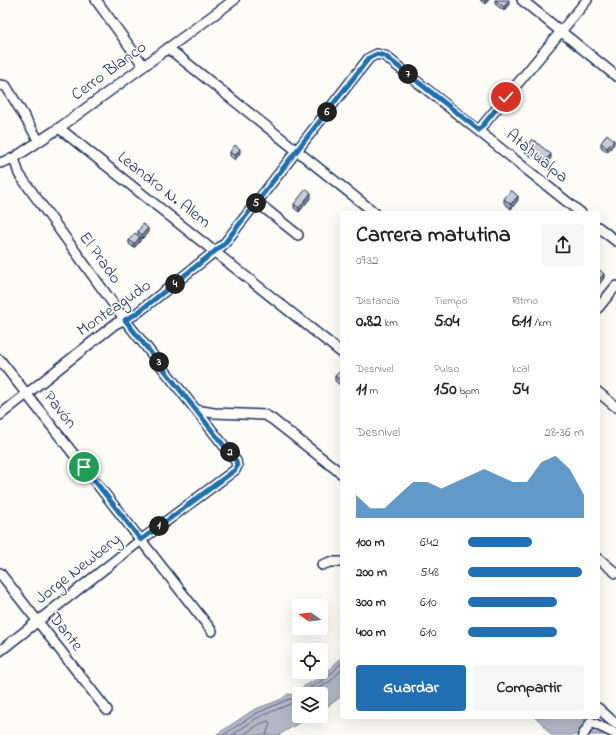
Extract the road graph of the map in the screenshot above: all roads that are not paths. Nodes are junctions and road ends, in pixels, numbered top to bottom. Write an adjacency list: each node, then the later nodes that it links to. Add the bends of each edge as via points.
1 (96, 0): 8 (street)
2 (234, 0): 6 (street, Cerro Blanco)
3 (522, 0): 5 (street)
4 (587, 0): 5 (street)
5 (560, 32): 10 (street); 13 (street)
6 (168, 48): 8 (street, Cerro Blanco); 15 (street)
7 (377, 54): 13 (street, Atahualpa, via 385,56); 15 (street, Monteagudo, via 369,58)
8 (143, 65): 12 (street, Cerro Blanco)
9 (0, 76): 11 (street)
10 (616, 76)
11 (3, 86): 14 (street)
12 (59, 128): 14 (street, Cerro Blanco); 24 (street, Leandro N. Alem)
13 (479, 130): 20 (street, Atahualpa)
14 (39, 141): 16 (street, Cerro Blanco)
15 (297, 150): 18 (street, Monteagudo); 19 (street)
16 (14, 158): 17 (street, Cerro Blanco); 27 (street, El Prado, via 19,174)
17 (0, 163)
18 (256, 202): 22 (street); 24 (street, Monteagudo)
19 (373, 211)
20 (579, 211)
21 (600, 229): 23 (street)
22 (298, 234)
23 (616, 241)
24 (216, 251): 27 (street, Monteagudo); 28 (street, Leandro N. Alem)
25 (616, 286): 26 (street)
26 (600, 306)
27 (125, 320): 30 (street, Monteagudo, via 115,324); 33 (street, El Prado)
28 (340, 350)
29 (0, 360): 30 (street, Pavón)
30 (27, 394): 35 (street, Monteagudo); 39 (street, Pavón)
31 (600, 394): 32 (street)
32 (616, 407)
33 (196, 410): 34 (street); 36 (street, El Prado)
34 (214, 413): 36 (street); 38 (street, via 256,414 272,418)
35 (0, 415)
36 (207, 423): 37 (street, El Prado, via 236,461)
37 (235, 470): 39 (street, Jorge Newbery)
38 (340, 472)
39 (141, 540): 45 (street, Jorge Newbery); 46 (street, Pavón)
40 (600, 560): 44 (street)
41 (340, 562): 42 (street)
42 (322, 565)
43 (0, 573): 45 (street, Dante)
44 (616, 573)
45 (37, 621): 47 (street, Jorge Newbery); 48 (street, Dante)
46 (212, 632)
47 (0, 651)
48 (107, 710)
49 (600, 710): 51 (street)
50 (588, 720): 52 (street); 53 (street)
51 (616, 724)
52 (616, 734)
53 (582, 735)

